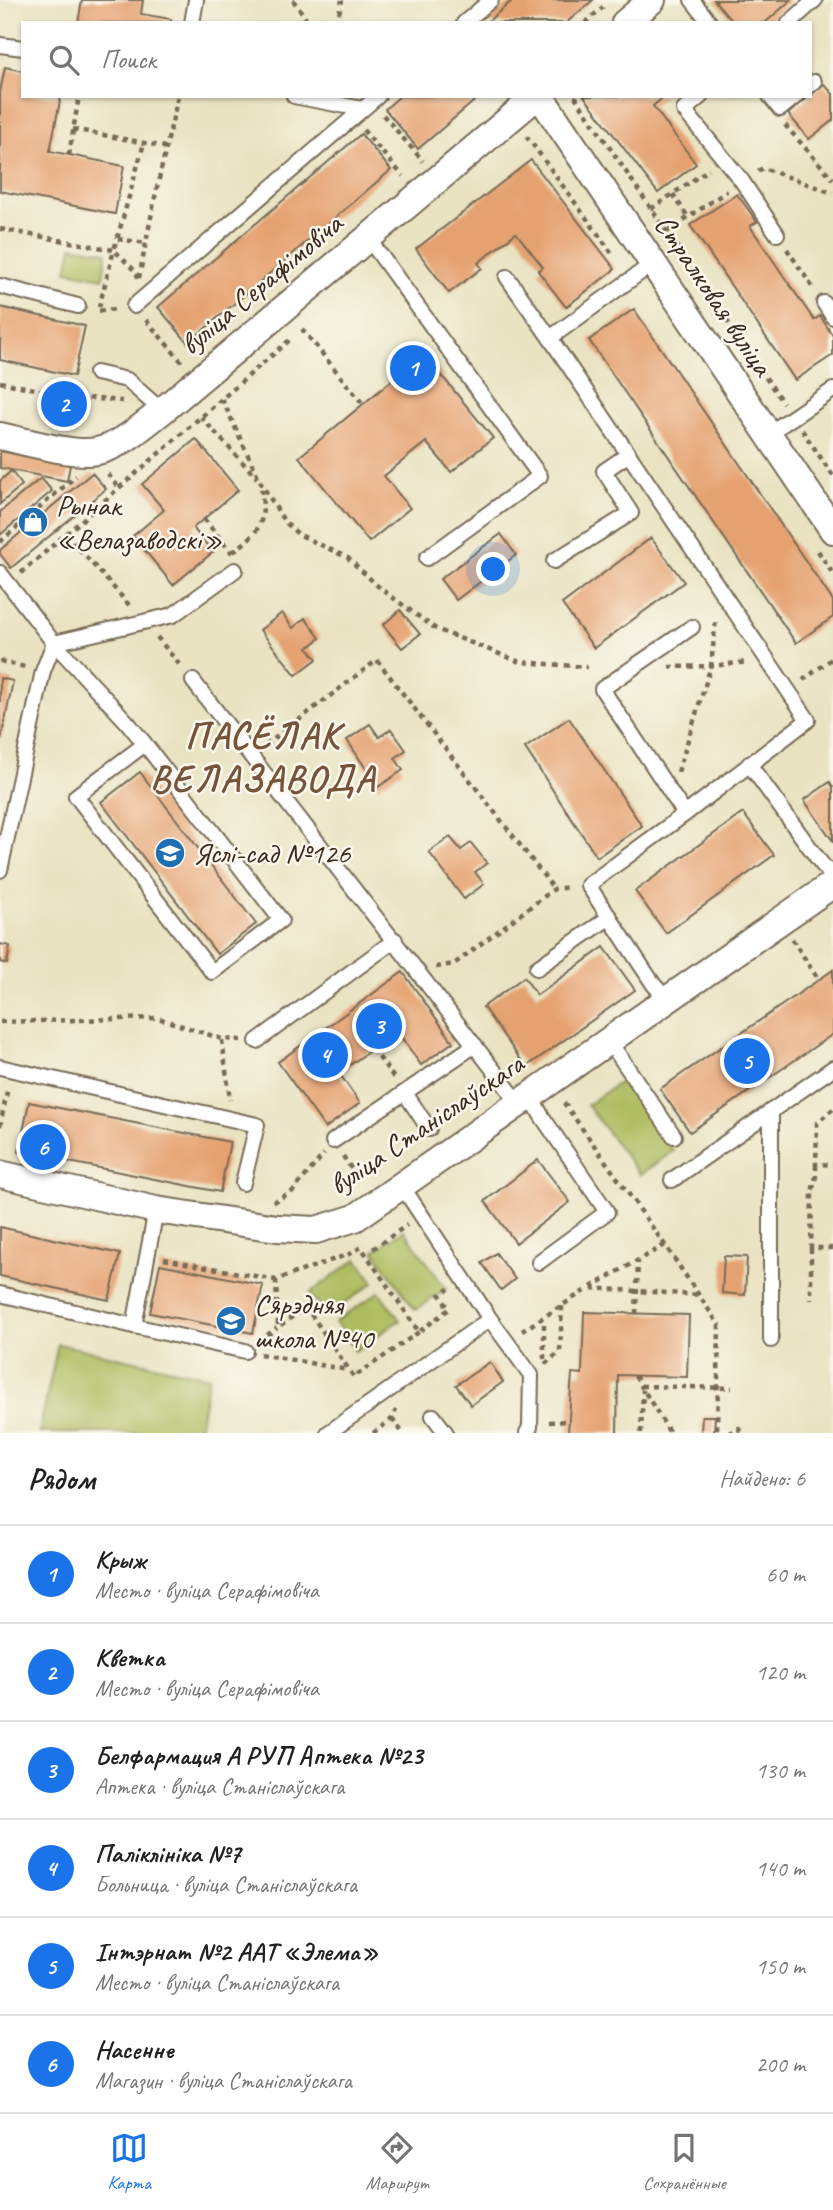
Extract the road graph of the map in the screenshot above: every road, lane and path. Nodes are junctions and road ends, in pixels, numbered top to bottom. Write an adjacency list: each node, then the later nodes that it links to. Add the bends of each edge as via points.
1 (195, 0): 9 (lane)
2 (293, 0): 10 (path)
3 (342, 0): 11 (path)
4 (491, 0): 12 (lane)
5 (612, 0): 13 (path)
6 (652, 0): 14 (street)
7 (692, 0): 15 (lane)
8 (815, 0): 16 (lane)
9 (192, 21)
10 (308, 21)
11 (337, 21)
12 (466, 21)
13 (587, 21)
14 (627, 21)
15 (708, 21)
16 (791, 21)
17 (0, 45): 18 (lane)
18 (21, 48)
19 (79, 98): 30 (path)
20 (177, 98): 33 (path)
21 (308, 98): 28 (lane)
22 (537, 98): 48 (street, вуліца Серафімовіча)
23 (540, 98): 52 (street, Стралковая вуліца)
24 (576, 98): 43 (path)
25 (699, 98): 36 (lane, via 684,110)
26 (772, 98): 29 (lane)
27 (794, 98): 29 (lane)
28 (366, 106): 37 (path); 38 (path); 56 (lane)
29 (780, 109): 39 (path, via 779,118)
30 (73, 129): 32 (path); 35 (path)
31 (528, 138): 34 (path)
32 (144, 143): 33 (path); 49 (path)
33 (165, 147): 50 (path)
34 (517, 147)
35 (69, 155)
36 (724, 159): 40 (lane); 42 (path)
37 (423, 160)
38 (404, 177)
39 (833, 179)
40 (741, 181): 41 (path, via 763,169); 44 (path); 47 (lane)
41 (833, 193)
42 (673, 194): 43 (path); 44 (path)
43 (651, 209): 46 (path)
44 (688, 217): 46 (path)
45 (0, 229): 51 (path)
46 (667, 232): 73 (path)
47 (777, 234): 57 (path)
48 (368, 238): 71 (street, вуліца Серафімовіча); 86 (lane, via 540,476)
49 (117, 239): 50 (path); 51 (path)
50 (146, 243): 54 (path)
51 (114, 250): 54 (path); 59 (path, via 98,311)
52 (652, 264): 63 (lane); 74 (street, Стралковая вуліца)
53 (507, 277): 63 (lane)
54 (139, 278): 56 (path); 59 (path)
55 (0, 286): 58 (lane)
56 (148, 294): 59 (lane)
57 (824, 303): 60 (lane)
58 (78, 306)
59 (134, 306): 64 (path)
60 (833, 317)
61 (313, 321): 62 (path)
62 (302, 329): 69 (path); 70 (path)
63 (550, 338): 76 (lane)
64 (182, 362)
65 (96, 373): 71 (lane, via 127,380)
66 (0, 382): 68 (path)
67 (833, 390): 73 (lane)
68 (75, 397)
69 (222, 399): 72 (path); 80 (path)
70 (363, 404)
71 (162, 411): 75 (street, вуліца Серафімовіча, via 123,440 97,451 79,452)
72 (201, 417): 80 (path); 81 (path)
73 (793, 417): 74 (lane); 79 (path)
74 (768, 435): 83 (street, Стралковая вуліца)
75 (0, 436)
76 (629, 454): 88 (lane, via 604,471 631,513); 91 (lane)
77 (84, 469): 84 (path)
78 (103, 469): 81 (path)
79 (833, 476)
80 (261, 483): 85 (path, via 262,520 254,536); 98 (path, via 284,521 298,534 348,558 436,629 520,662)
81 (119, 488): 90 (path)
82 (204, 519): 85 (path)
83 (833, 530)
84 (0, 542)
85 (232, 553): 87 (path)
86 (427, 558)
87 (222, 560)
88 (554, 561)
89 (235, 570): 93 (lane, via 173,615)
90 (4, 579): 93 (lane)
91 (719, 590): 95 (lane); 97 (path)
92 (692, 627): 105 (lane, via 602,689)
93 (54, 643): 99 (lane); 102 (lane)
94 (833, 658): 101 (path)
95 (767, 660): 97 (path); 101 (lane)
96 (0, 661): 99 (path)
97 (711, 666): 105 (path)
98 (587, 667)
99 (43, 671): 107 (lane)
100 (193, 681): 103 (lane)
101 (788, 691): 104 (lane, via 808,720)
102 (145, 744): 102 (lane, via 281,920 212,971 76,796)
103 (251, 756): 111 (path, via 377,660); 114 (lane)
104 (749, 764): 106 (lane); 108 (lane)
105 (672, 793): 106 (lane)
106 (685, 814): 110 (lane)
107 (0, 870)
108 (833, 877)
109 (833, 884): 113 (street, вуліца Станіслаўскага)
110 (588, 885): 111 (path); 112 (lane)
111 (554, 889): 116 (path, via 454,964)
112 (610, 917): 115 (lane); 118 (lane)
113 (780, 921): 117 (path); 118 (street, вуліца Станіслаўскага)
114 (395, 940): 116 (lane); 120 (lane)
115 (537, 968)
116 (418, 970): 122 (lane)
117 (818, 979)
118 (667, 999): 121 (street, вуліца Станіслаўскага)
119 (0, 1022): 130 (path, via 158,1018 222,1039)
120 (257, 1041)
121 (609, 1041): 127 (street, вуліца Станіслаўскага); 133 (lane)
122 (475, 1045): 126 (lane); 127 (lane)
123 (373, 1049): 126 (path)
124 (6, 1068): 130 (lane); 131 (path)
125 (833, 1068): 129 (lane)
126 (405, 1093): 132 (lane); 134 (lane)
127 (533, 1094): 141 (street, вуліца Станіслаўскага); 145 (path); 151 (lane, via 541,1115 607,1212)
128 (833, 1109): 136 (path, via 817,1123)
129 (771, 1111): 139 (lane); 166 (lane)
130 (233, 1120): 140 (lane, via 257,1125)
131 (0, 1126)
132 (429, 1129)
133 (674, 1136)
134 (333, 1142): 138 (path); 142 (path, via 293,1191)
135 (833, 1164): 136 (path)
136 (816, 1165): 146 (path)
137 (0, 1174): 143 (street, вуліца Станіслаўскага)
138 (358, 1179)
139 (672, 1180)
140 (243, 1183)
141 (402, 1185): 143 (street, вуліца Станіслаўскага, via 355,1217 316,1230); 161 (lane)
142 (271, 1203)
143 (156, 1210): 149 (lane)
144 (414, 1235): 148 (path, via 407,1225)
145 (665, 1245): 150 (path); 157 (path)
146 (811, 1248): 147 (path); 158 (path)
147 (833, 1248)
148 (373, 1249)
149 (148, 1256): 152 (path); 162 (lane)
150 (638, 1260): 154 (path); 155 (path)
151 (539, 1262)
152 (276, 1280): 163 (path); 164 (path, via 361,1247)
153 (450, 1288): 164 (path, via 440,1295 449,1310)
154 (589, 1288): 155 (path); 159 (path)
155 (637, 1291): 157 (path); 160 (path)
156 (0, 1294): 162 (lane)
157 (699, 1295): 172 (path, via 719,1325)
158 (811, 1300)
159 (562, 1306): 165 (path); 168 (path, via 560,1352)
160 (636, 1314)
161 (490, 1319): 178 (lane); 181 (lane, via 531,1375)
162 (134, 1326): 167 (lane)
163 (278, 1327): 167 (path); 169 (path, via 306,1307)
164 (419, 1332): 169 (path, via 354,1377)
165 (517, 1335)
166 (771, 1340)
167 (244, 1351): 169 (path)
168 (540, 1368)
169 (349, 1370)
170 (635, 1376): 171 (path)
171 (642, 1388): 172 (path); 182 (path); 183 (path)
172 (718, 1388): 173 (path); 184 (path)
173 (732, 1388)
174 (433, 1416): 180 (lane)
175 (392, 1419): 179 (path)
176 (569, 1421): 177 (path)
177 (549, 1422)
178 (328, 1433)
179 (403, 1433)
180 (446, 1433)
181 (527, 1433)
182 (641, 1433)
183 (670, 1433)
184 (717, 1433)
185 (729, 1433): 186 (path, via 739,1428)
186 (740, 1433)

